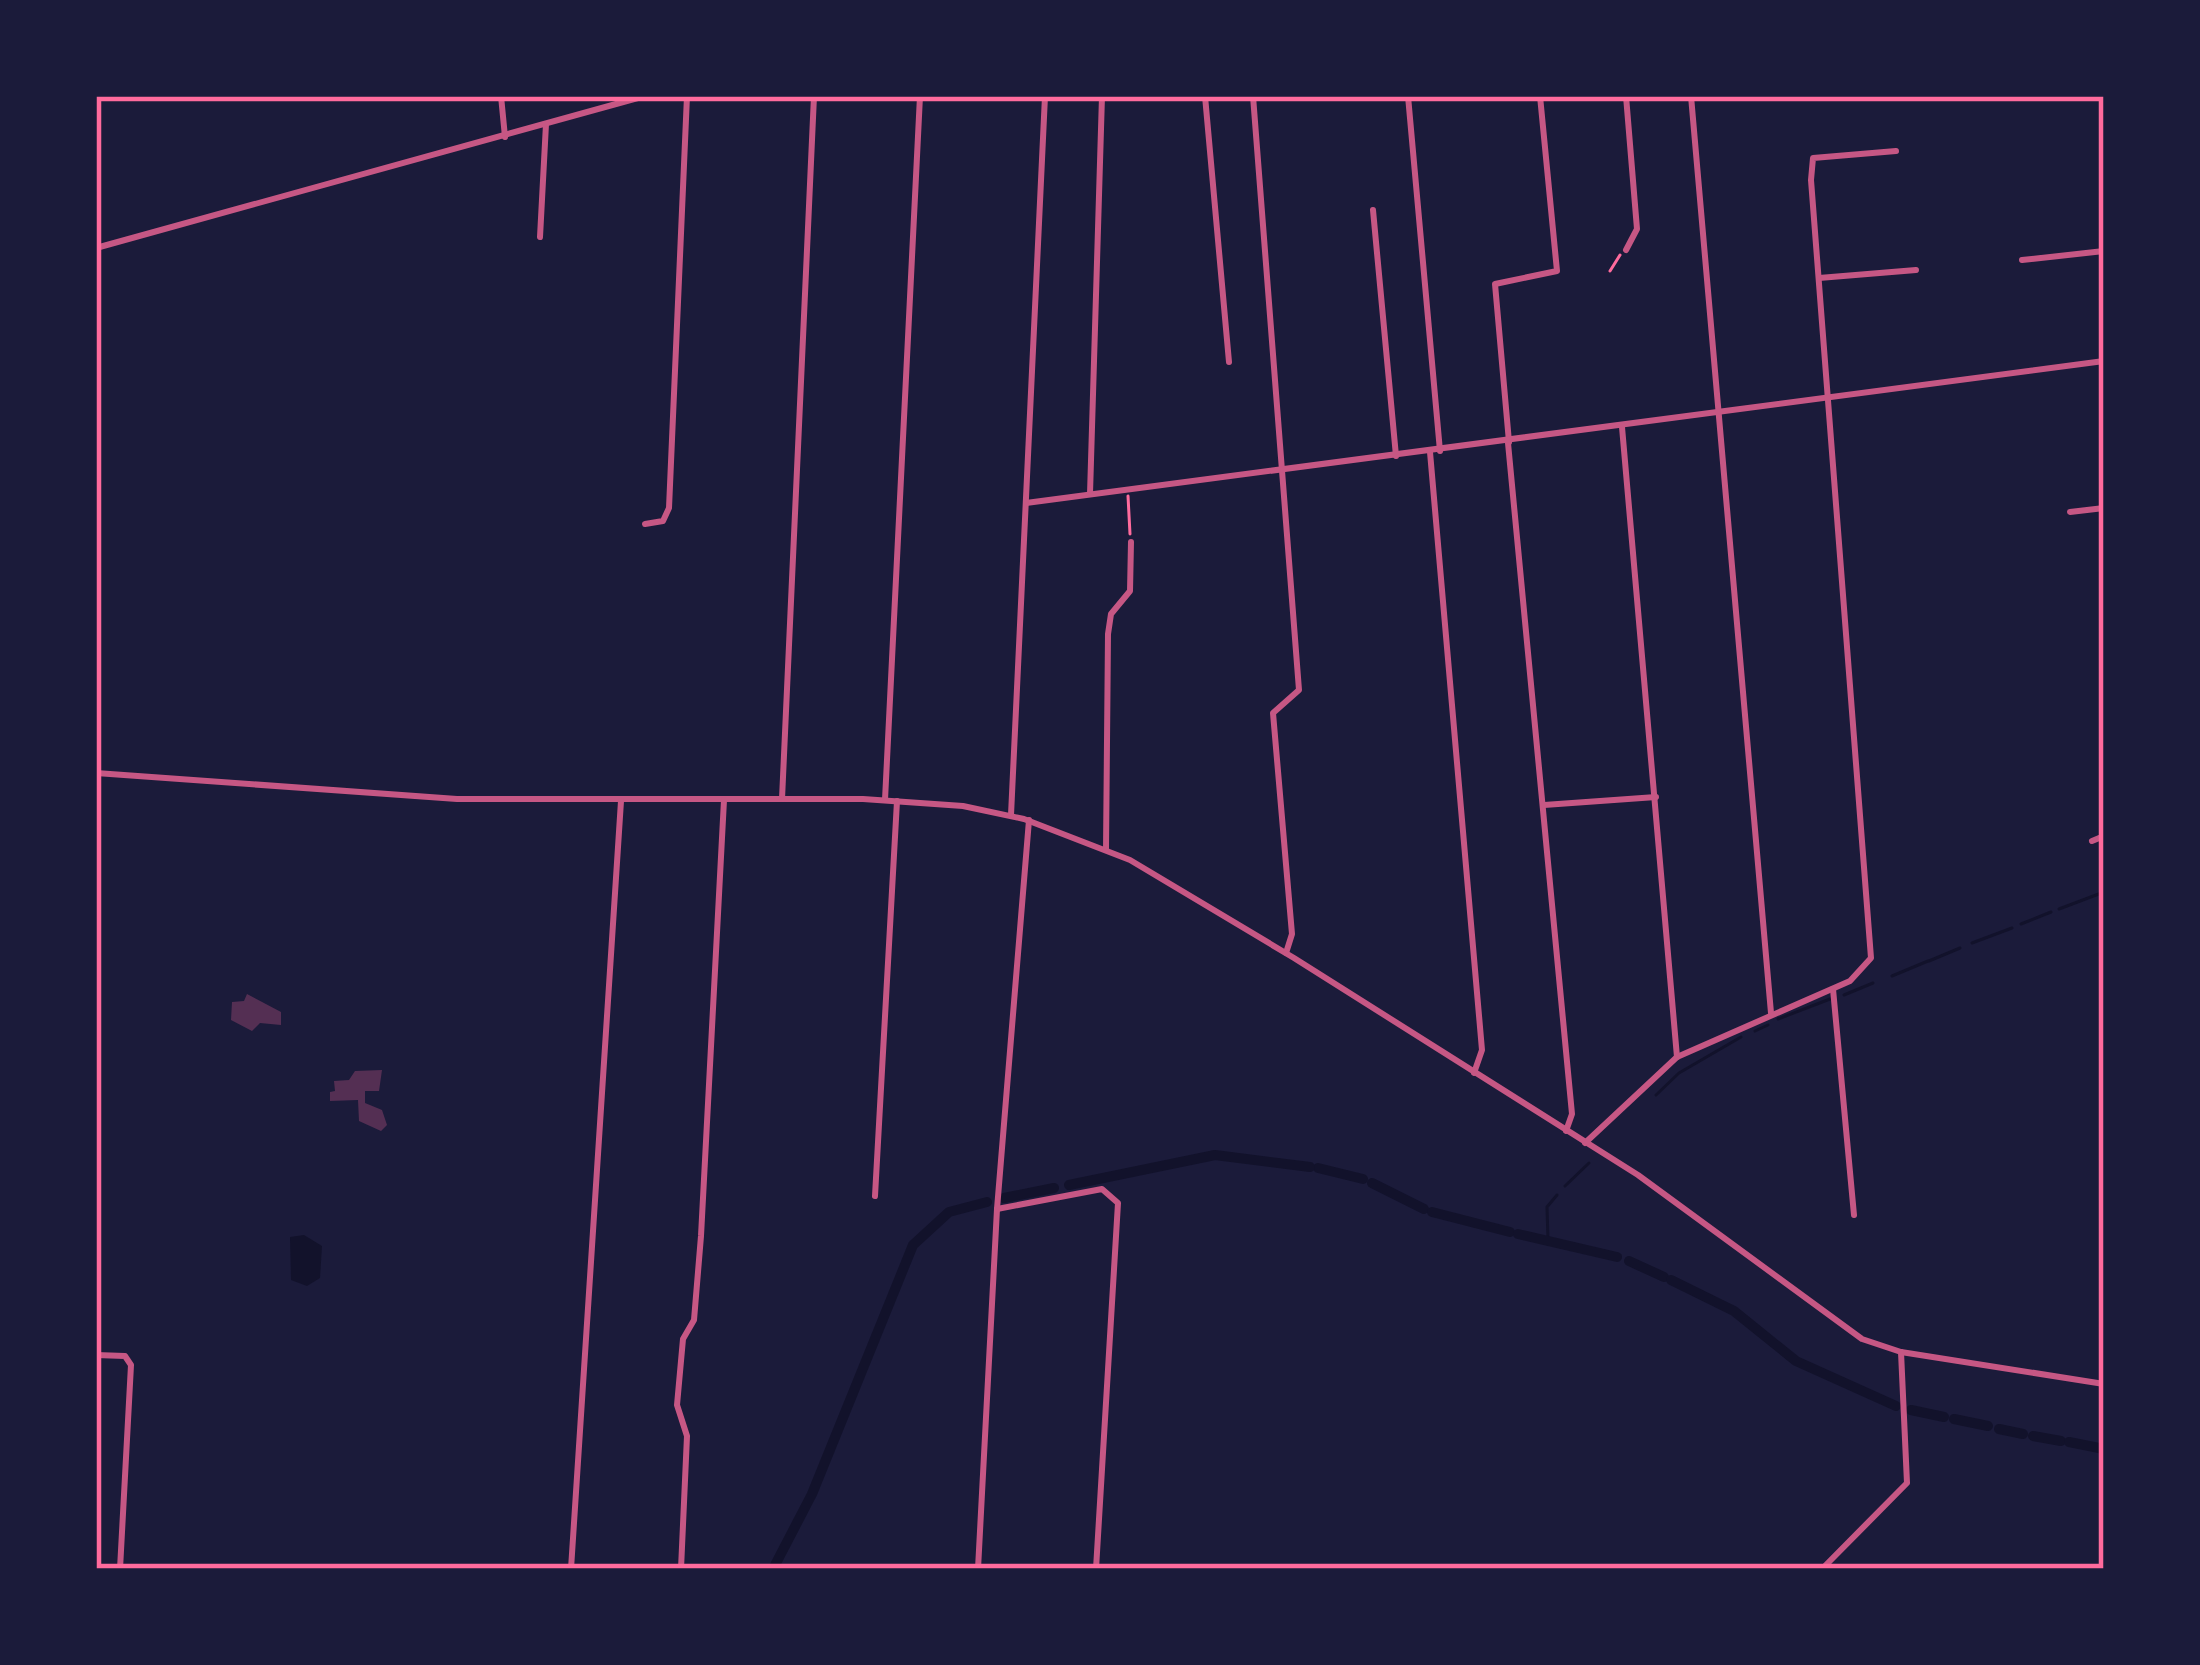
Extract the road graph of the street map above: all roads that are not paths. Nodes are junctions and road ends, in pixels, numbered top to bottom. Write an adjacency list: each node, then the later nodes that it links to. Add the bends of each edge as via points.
1 (501, 96): 15 (street)
2 (646, 96): 14 (street)
3 (687, 96): 39 (street, via 669,508 663,521)
4 (814, 96): 43 (street)
5 (920, 96): 45 (street)
6 (1045, 96): 36 (street)
7 (1102, 96): 35 (street)
8 (1204, 96): 26 (street)
9 (1252, 96): 34 (street)
10 (1408, 96): 31 (street)
11 (1540, 96): 30 (street, via 1557,271 1495,284)
12 (1626, 96): 20 (street, via 1636,229)
13 (1691, 96): 28 (street)
14 (546, 124): 15 (street); 18 (street)
15 (505, 136): 19 (street)
16 (1895, 151): 24 (street, via 1814,158)
17 (1373, 210): 33 (street)
18 (540, 237)
19 (96, 248)
20 (1626, 250)
21 (2104, 251): 22 (street)
22 (2022, 260)
23 (1916, 269): 24 (street)
24 (1819, 278): 27 (street)
25 (2104, 361): 27 (street)
26 (1228, 362)
27 (1829, 398): 28 (street); 55 (street, via 1873,944 1863,971)
28 (1718, 413): 29 (street); 56 (street)
29 (1622, 427): 30 (street); 42 (street)
30 (1508, 442): 31 (street); 48 (street)
31 (1440, 451): 32 (street)
32 (1430, 452): 33 (street); 58 (street, via 1482,1046)
33 (1396, 456): 34 (street)
34 (1284, 471): 35 (street); 54 (street, via 1299,691 1273,712 1292,934)
35 (1090, 495): 36 (street)
36 (1026, 502): 49 (street)
37 (2104, 508): 38 (street)
38 (2070, 512)
39 (645, 524)
40 (1130, 542): 53 (street, via 1130,591 1108,634)
41 (96, 773): 46 (street, via 457,799)
42 (1656, 797): 48 (street); 57 (street)
43 (782, 799): 44 (street); 45 (street)
44 (724, 800): 46 (street); 69 (street, via 699,1257 677,1405 687,1436)
45 (885, 800): 47 (street)
46 (622, 801): 68 (street)
47 (897, 801): 49 (street); 61 (street)
48 (1544, 806): 59 (street, via 1572,1114)
49 (1011, 815): 50 (street)
50 (1029, 820): 53 (street); 62 (street)
51 (2104, 836): 52 (street)
52 (2092, 841)
53 (1106, 850): 54 (street)
54 (1286, 953): 58 (street)
55 (1833, 988): 56 (street); 63 (street)
56 (1771, 1013): 57 (street)
57 (1677, 1057): 60 (street)
58 (1474, 1073): 59 (street)
59 (1566, 1131): 60 (street)
60 (1585, 1143): 64 (street, via 1862,1339)
61 (875, 1196)
62 (997, 1209): 70 (street); 71 (street, via 1102,1189 1118,1203)
63 (1854, 1215)
64 (1901, 1352): 66 (street); 72 (street, via 1907,1483)
65 (96, 1355): 67 (street, via 124,1356 131,1365)
66 (2104, 1384)
67 (120, 1569)
68 (571, 1569)
69 (681, 1569)
70 (978, 1569)
71 (1096, 1569)
72 (1822, 1569)

